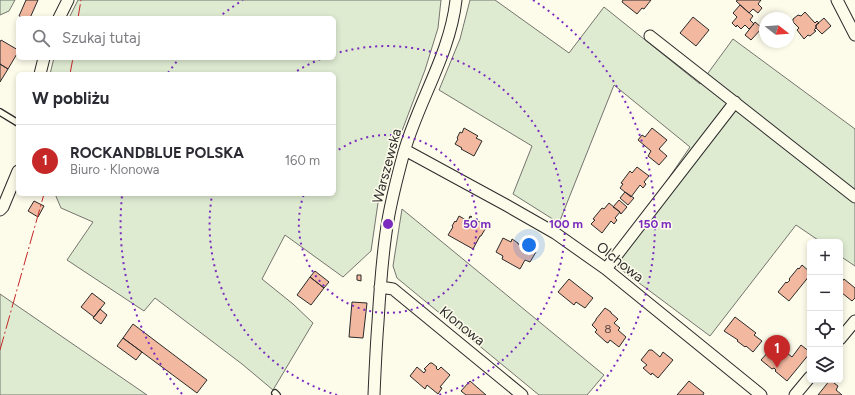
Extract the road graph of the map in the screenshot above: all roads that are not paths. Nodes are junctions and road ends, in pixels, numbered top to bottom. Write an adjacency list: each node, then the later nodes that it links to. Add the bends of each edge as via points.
1 (68, 0): 4 (street)
2 (456, 0): 12 (street, Warszewska, via 449,36)
3 (837, 0): 5 (street)
4 (60, 16)
5 (855, 35)
6 (650, 36): 9 (street)
7 (44, 60): 8 (street)
8 (40, 72)
9 (735, 102): 14 (street); 16 (street)
10 (0, 112): 11 (lane)
11 (16, 122)
12 (405, 150): 16 (street, Olchowa, via 555,233); 17 (street, Warszewska, via 388,219)
13 (16, 176): 15 (street)
14 (855, 197)
15 (0, 210)
16 (606, 269): 23 (street, Olchowa)
17 (380, 287): 21 (street, Warszewska); 22 (street, Klonowa, via 392,289)
18 (855, 321): 19 (street)
19 (843, 335)
20 (807, 381): 24 (street)
21 (374, 395)
22 (522, 395)
23 (761, 395)
24 (795, 395)

